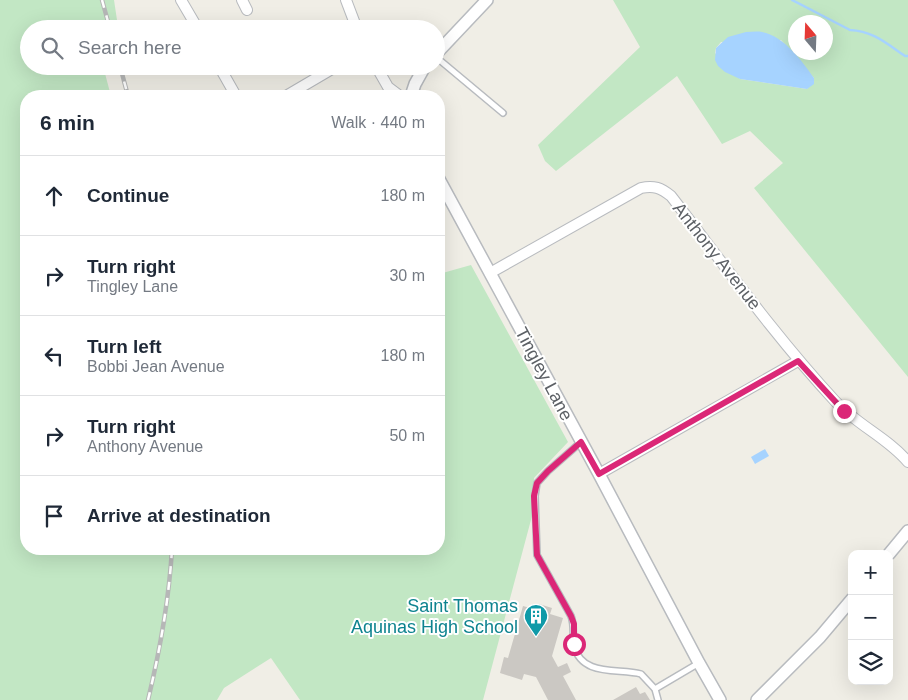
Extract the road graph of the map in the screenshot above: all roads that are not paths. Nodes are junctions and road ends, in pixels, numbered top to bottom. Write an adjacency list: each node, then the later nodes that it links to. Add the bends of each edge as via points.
1 (182, 0): 4 (street)
2 (346, 0): 5 (street)
3 (487, 0): 6 (street)
4 (193, 20)
5 (354, 20)
6 (445, 46)
7 (445, 64): 16 (lane)
8 (224, 75): 12 (street)
9 (322, 75): 13 (street)
10 (381, 75): 14 (street)
11 (420, 75): 15 (street)
12 (233, 90)
13 (296, 90)
14 (392, 90)
15 (412, 90)
16 (503, 113)
17 (445, 190): 18 (street, Tingley Lane)
18 (490, 273): 19 (street, Anthony Avenue, via 641,188 658,187 671,196); 20 (street, Tingley Lane)
19 (798, 361): 21 (street, Anthony Avenue, via 844,411 886,441); 22 (street)
20 (581, 442): 22 (street, Tingley Lane); 27 (lane, via 537,483 534,496 537,555 571,616 574,644 584,663 594,668 641,674)
21 (908, 462)
22 (599, 474): 26 (street, Tingley Lane)
23 (908, 531): 24 (street)
24 (892, 550)
25 (848, 604): 30 (street)
26 (699, 663): 27 (lane); 29 (street, Tingley Lane)
27 (655, 689): 28 (lane)
28 (658, 700)
29 (720, 700)
30 (757, 700)

